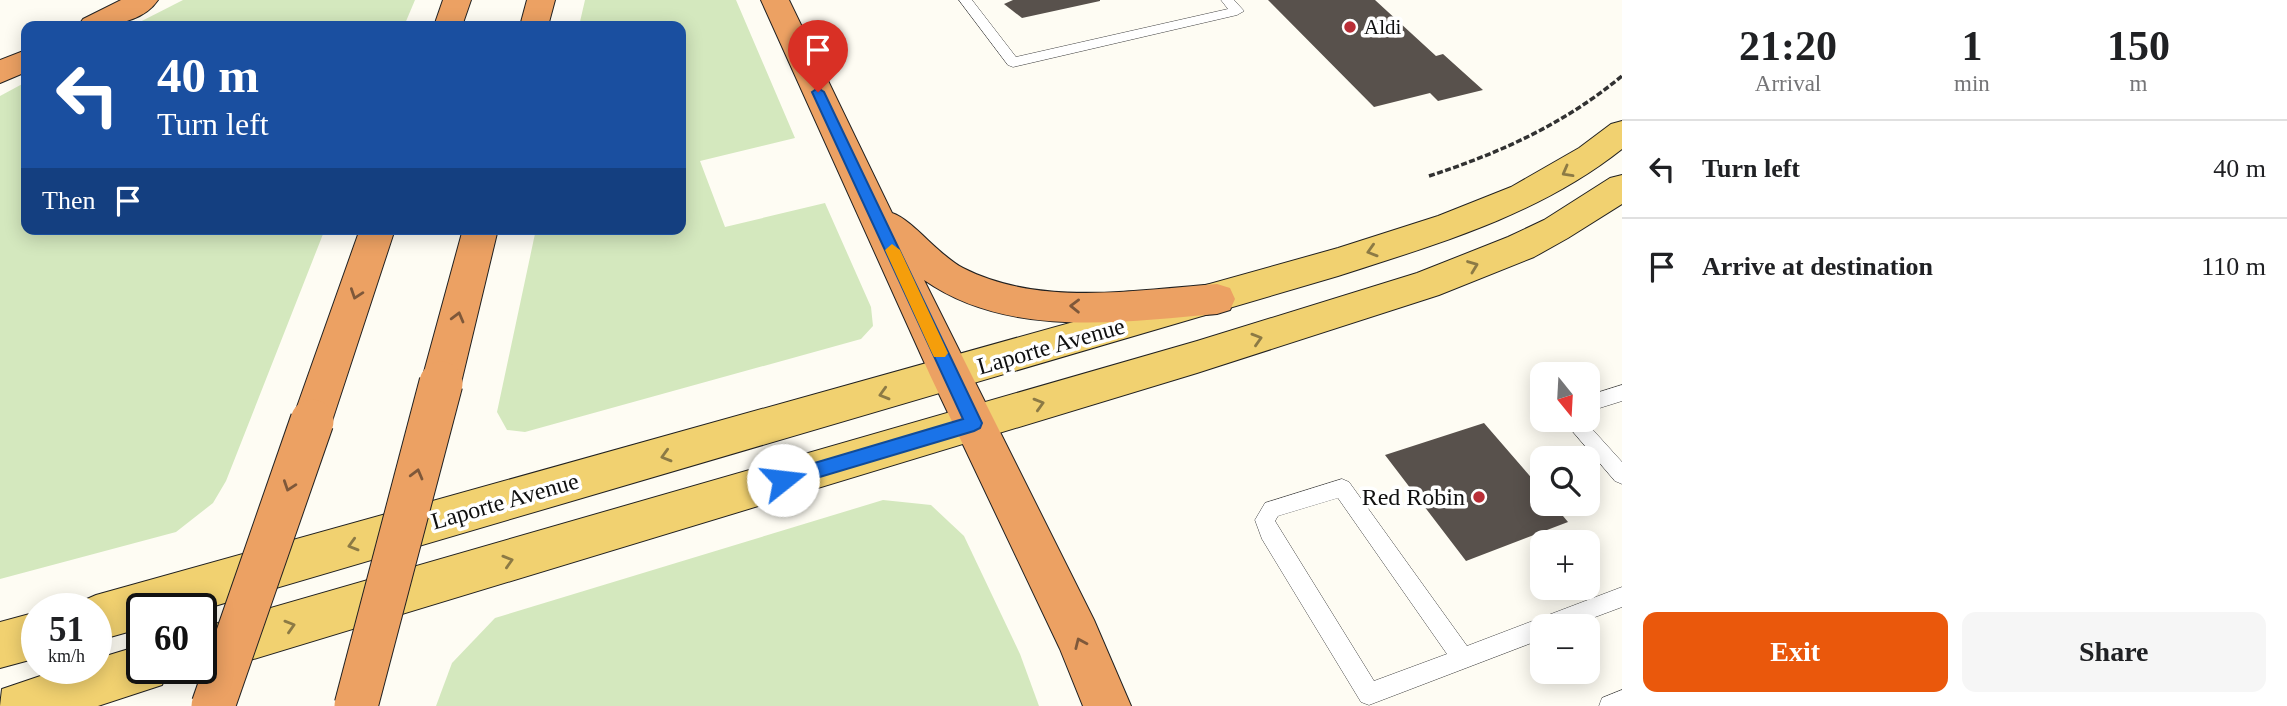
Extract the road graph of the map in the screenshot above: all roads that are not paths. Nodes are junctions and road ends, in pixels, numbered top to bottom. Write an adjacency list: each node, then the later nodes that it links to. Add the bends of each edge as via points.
1 (144, 0): 7 (highway)
2 (457, 0): 8 (highway)
3 (541, 0): 9 (highway)
4 (775, 0): 14 (highway)
5 (965, 0): 6 (lane, via 1013,62 1237,11)
6 (1227, 0)
7 (103, 21)
8 (450, 21)
9 (535, 21)
10 (21, 62): 11 (highway)
11 (0, 73)
12 (1622, 132): 17 (main road, Laporte Avenue, one-way to 17, via 1582,163 1493,210)
13 (1622, 187): 21 (main road, one-way to 13, via 1426,285 1521,247)
14 (872, 207): 17 (highway, one-way to 14, via 1109,307 1052,306 999,297 951,279 911,251); 18 (highway)
15 (376, 235): 35 (highway, one-way to 35, bridge)
16 (479, 235): 36 (highway, one-way to 16, bridge)
17 (1217, 299): 18 (main road, Laporte Avenue)
18 (950, 375): 21 (highway); 25 (main road, Laporte Avenue, one-way to 25)
19 (1622, 393): 20 (lane)
20 (1600, 400)
21 (974, 423): 30 (main road, one-way to 21); 37 (highway, one-way to 21)
22 (1583, 432): 23 (lane)
23 (1622, 475)
24 (1622, 597): 26 (lane)
25 (112, 613)
26 (1577, 614)
27 (1530, 632): 31 (lane)
28 (21, 639): 29 (main road)
29 (0, 645)
30 (217, 647)
31 (1463, 658): 31 (lane, via 1369,694 1269,532 1265,520 1272,509 1342,488)
32 (126, 674): 34 (main road)
33 (1622, 701): 38 (lane)
34 (19, 706)
35 (214, 706)
36 (356, 706)
37 (1107, 706)
38 (1610, 706)

